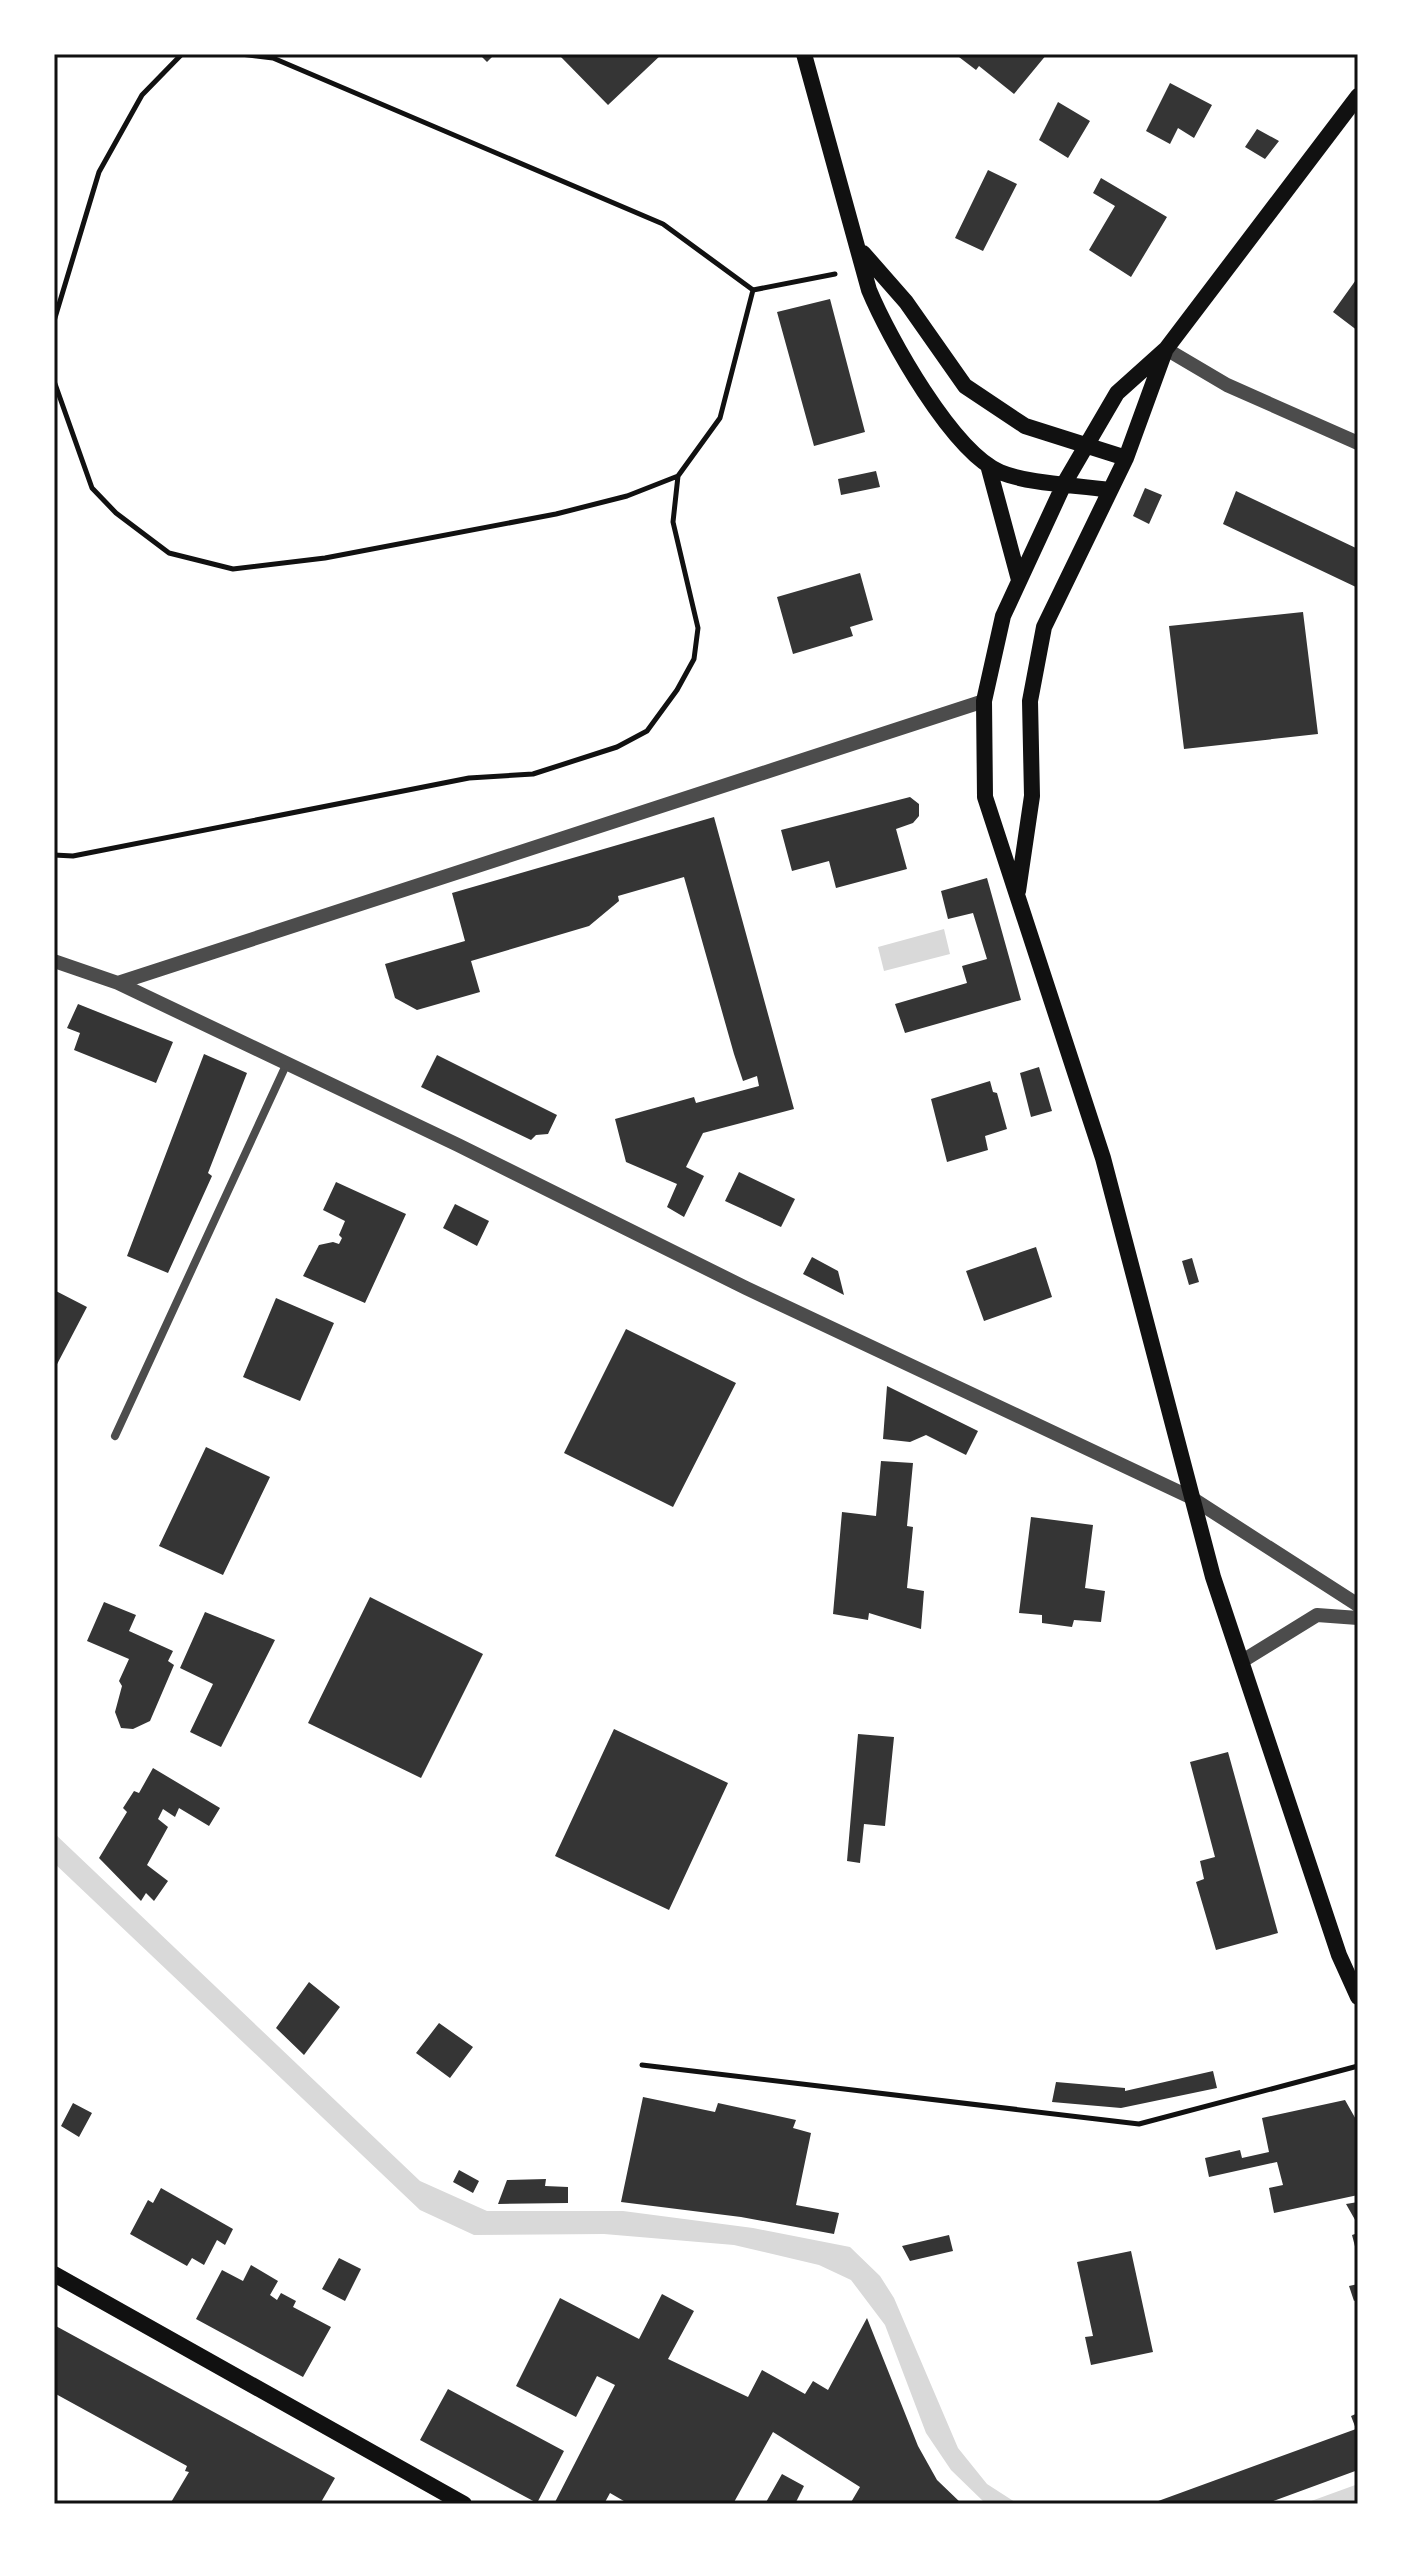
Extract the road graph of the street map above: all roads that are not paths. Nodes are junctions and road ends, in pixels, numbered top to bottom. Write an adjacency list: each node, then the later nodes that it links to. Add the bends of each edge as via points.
1 (804, 54): 3 (main road)
2 (1358, 96): 4 (main road)
3 (862, 252): 6 (main road, via 906,302 965,386 1025,426); 8 (main road, via 881,318 933,405)
4 (1166, 349): 5 (street, via 1227,385); 6 (main road, via 1117,393); 7 (main road)
5 (1358, 443)
6 (1085, 448): 7 (main road); 9 (main road)
7 (1126, 458): 10 (main road)
8 (988, 465): 9 (main road, via 1002,473); 11 (main road)
9 (1065, 482): 10 (main road); 11 (main road)
10 (1109, 490): 13 (main road, via 1044,627 1030,701 1032,796)
11 (1019, 580): 12 (main road, via 1003,616)
12 (984, 701): 13 (main road, via 985,797); 15 (street)
13 (1017, 897): 18 (main road, via 1103,1158)
14 (54, 961): 15 (street)
15 (118, 983): 16 (street)
16 (287, 1063): 17 (street); 18 (street)
17 (115, 1436)
18 (1190, 1497): 19 (street); 21 (main road)
19 (1358, 1605)
20 (1358, 1618): 21 (street, via 1317,1615)
21 (1244, 1660): 22 (main road, via 1334,1940)
22 (1358, 1997)
23 (54, 2274): 24 (main road)
24 (460, 2503)

